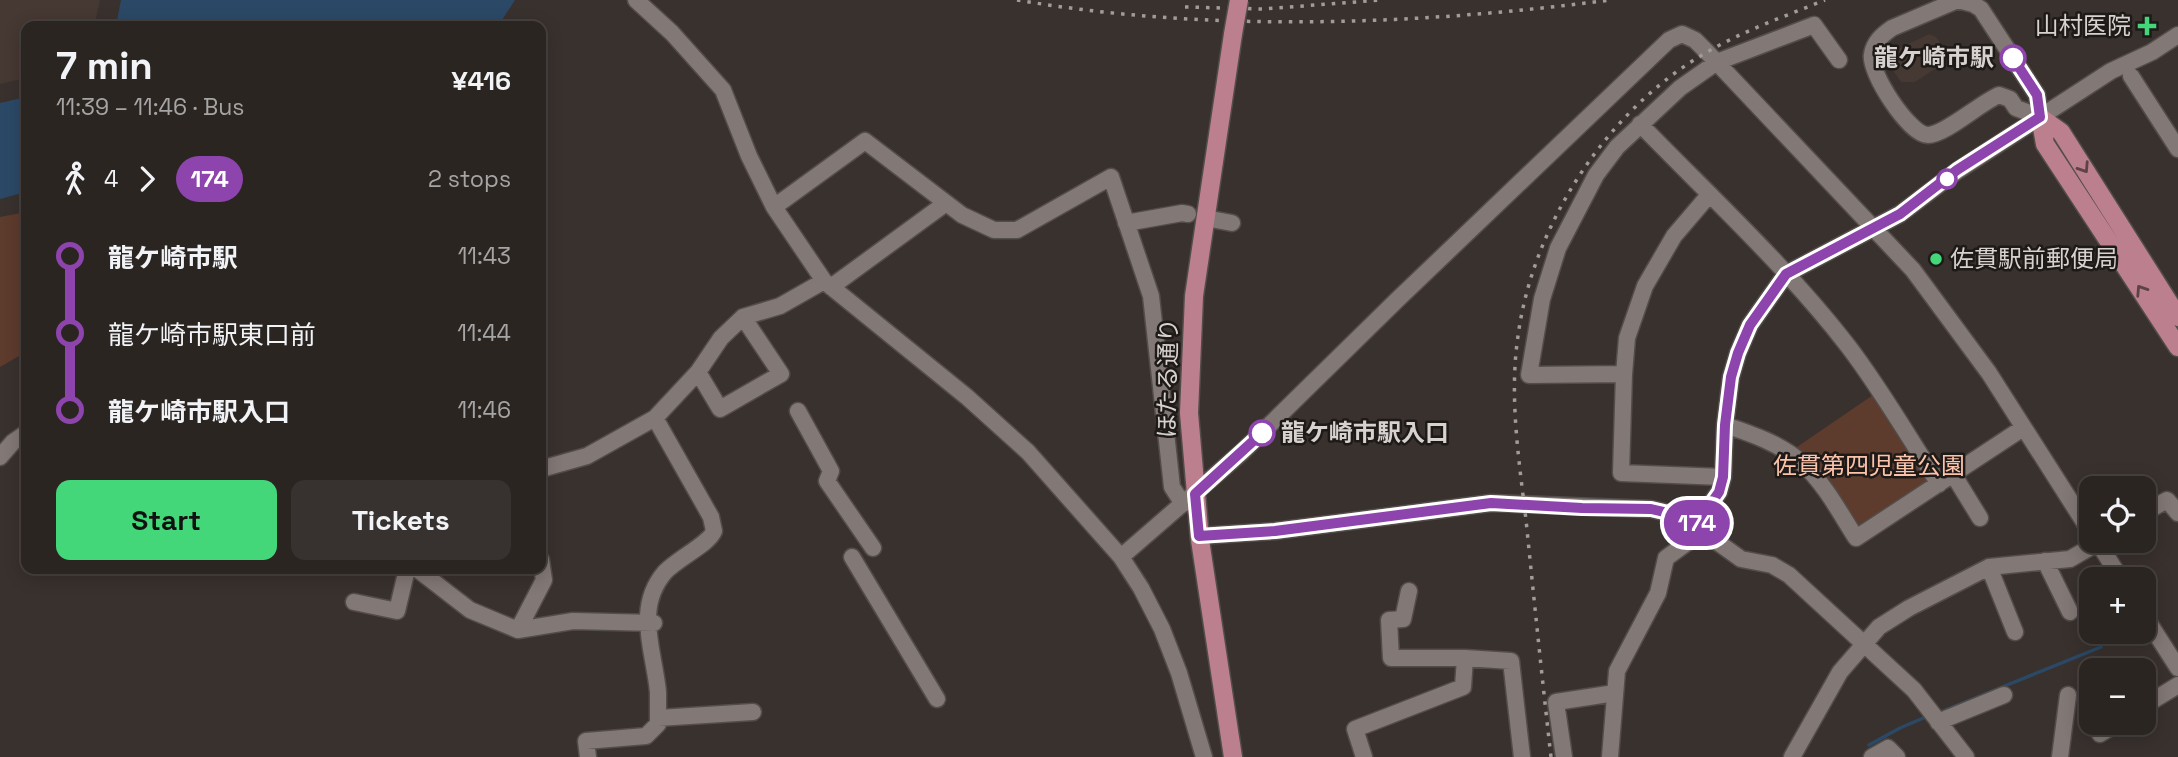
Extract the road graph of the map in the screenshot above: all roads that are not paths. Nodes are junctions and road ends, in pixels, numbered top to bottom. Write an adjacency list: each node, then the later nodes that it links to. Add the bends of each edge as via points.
1 (636, 0): 12 (street, via 723,90)
2 (1239, 0): 32 (main road, ほたる通り, bridge, via 1194,296)
3 (2178, 35): 7 (street)
4 (1839, 60): 5 (street, via 1814,25)
5 (1717, 62): 8 (street); 15 (street); 32 (street, via 1689,36 1669,40)
6 (2131, 76): 9 (street)
7 (2040, 117): 7 (street, via 1999,95 1935,135 1923,135 1910,127 1873,72 1872,52 1882,35 1892,29 1958,1 1973,4 1981,9 2037,95); 15 (street); 19 (main road, one-way to 19, via 2061,132); 20 (main road, one-way to 7, via 2045,144)
8 (1640, 124): 10 (street); 22 (street, via 1597,174 1558,248 1542,299 1529,375)
9 (2178, 149)
10 (1709, 195): 16 (street); 22 (street, via 1674,236 1645,286 1627,338)
11 (946, 203): 12 (street, via 865,141); 14 (street, via 995,230 1017,230 1111,177); 17 (street)
12 (774, 207): 17 (street)
13 (1188, 215): 14 (street)
14 (1126, 223): 32 (street, via 1151,296 1172,487)
15 (1875, 229): 16 (street); 26 (street, via 1935,299)
16 (1786, 274): 25 (street, via 1750,325 1738,353); 31 (street, via 1850,349)
17 (827, 284): 18 (street); 42 (street, via 1028,452)
18 (743, 317): 21 (street, via 721,338); 21 (street, via 781,374 720,409)
19 (2178, 317)
20 (2178, 347)
21 (698, 372): 24 (street)
22 (1624, 374): 30 (street, via 1621,473)
23 (798, 411): 39 (street, via 831,471 827,481)
24 (654, 418): 29 (street, via 587,456); 51 (street, via 711,517 714,531 657,583)
25 (1725, 425): 30 (street); 31 (street, via 1756,435 1801,462 1856,538)
26 (2023, 428): 31 (street); 34 (street)
27 (21, 436): 28 (street)
28 (0, 457)
29 (546, 468)
30 (1723, 477): 37 (street, via 1719,492)
31 (1946, 479): 36 (street)
32 (1189, 499): 38 (main road, ほたる通り); 42 (street)
33 (2156, 506): 35 (street, via 2167,500)
34 (2079, 512)
35 (2178, 513)
36 (1980, 518)
37 (1696, 525): 38 (street, via 1651,509 1491,503 1275,531); 55 (street, via 1741,559 1772,565 1788,575); 59 (street, via 1688,542 1665,558 1658,593 1617,671)
38 (1199, 536): 69 (main road, ほたる通り)
39 (873, 548)
40 (2079, 552): 43 (street, via 2070,559)
41 (852, 557): 62 (street)
42 (1121, 557): 68 (street, via 1162,629)
43 (2045, 561): 44 (street); 50 (street)
44 (1989, 567): 53 (street); 55 (street, via 1909,608)
45 (406, 574): 49 (street, via 397,611)
46 (428, 574): 52 (street, via 470,610)
47 (543, 574): 52 (street)
48 (1409, 591): 56 (street, via 1403,620 1389,620 1391,658)
49 (354, 602)
50 (2070, 612)
51 (650, 623): 52 (street, via 573,621); 65 (street)
52 (518, 630)
53 (2015, 632)
54 (2156, 634): 57 (street)
55 (1862, 644): 66 (street, via 1914,690); 74 (street, via 1840,672)
56 (1465, 659): 70 (street, via 1463,687 1355,729); 71 (street, via 1511,661)
57 (2178, 668)
58 (2178, 685): 63 (street)
59 (1615, 693): 72 (street, via 1556,702); 73 (street)
60 (2004, 695): 66 (street)
61 (2068, 695): 78 (street)
62 (937, 699)
63 (2156, 699)
64 (754, 712): 65 (street)
65 (658, 718): 67 (street, via 659,724 646,736 586,741)
66 (1938, 722): 77 (street)
67 (588, 757)
68 (1204, 757)
69 (1233, 757)
70 (1364, 757)
71 (1522, 757)
72 (1564, 757)
73 (1609, 757)
74 (1791, 757)
75 (1872, 757): 76 (street, via 1888,748)
76 (1897, 757)
77 (1966, 757)
78 (2060, 757)

